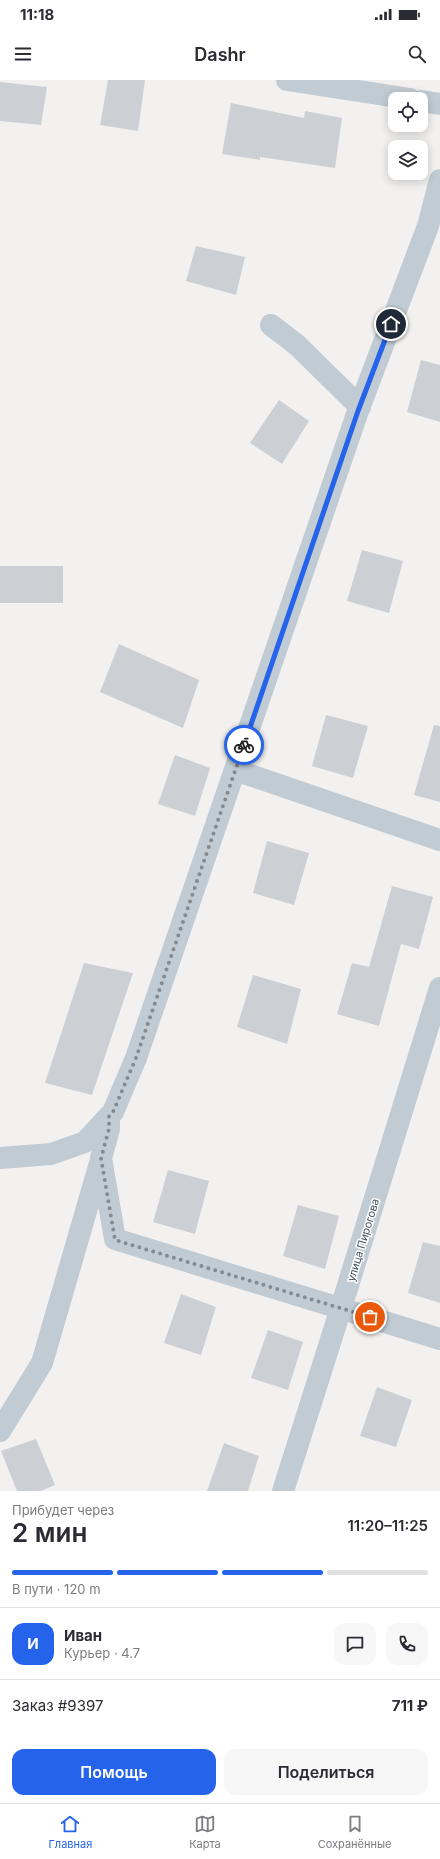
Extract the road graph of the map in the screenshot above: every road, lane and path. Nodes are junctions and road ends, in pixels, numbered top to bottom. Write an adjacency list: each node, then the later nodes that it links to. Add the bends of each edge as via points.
1 (287, 80): 2 (street)
2 (388, 96)
3 (428, 102): 4 (street)
4 (440, 104)
5 (440, 180): 7 (street, via 428,226)
6 (271, 326): 7 (street, via 297,345)
7 (360, 407): 8 (street)
8 (235, 770): 9 (street); 11 (street, via 136,1058)
9 (440, 840)
10 (440, 988): 14 (street, улица Пирогова)
11 (109, 1116): 12 (street, via 85,1142 50,1154); 13 (street, via 109,1129)
12 (0, 1158)
13 (101, 1158): 14 (street, via 115,1240); 16 (street, via 42,1363)
14 (341, 1308): 15 (street); 17 (street, улица Пирогова)
15 (440, 1339)
16 (0, 1431)
17 (283, 1491)

